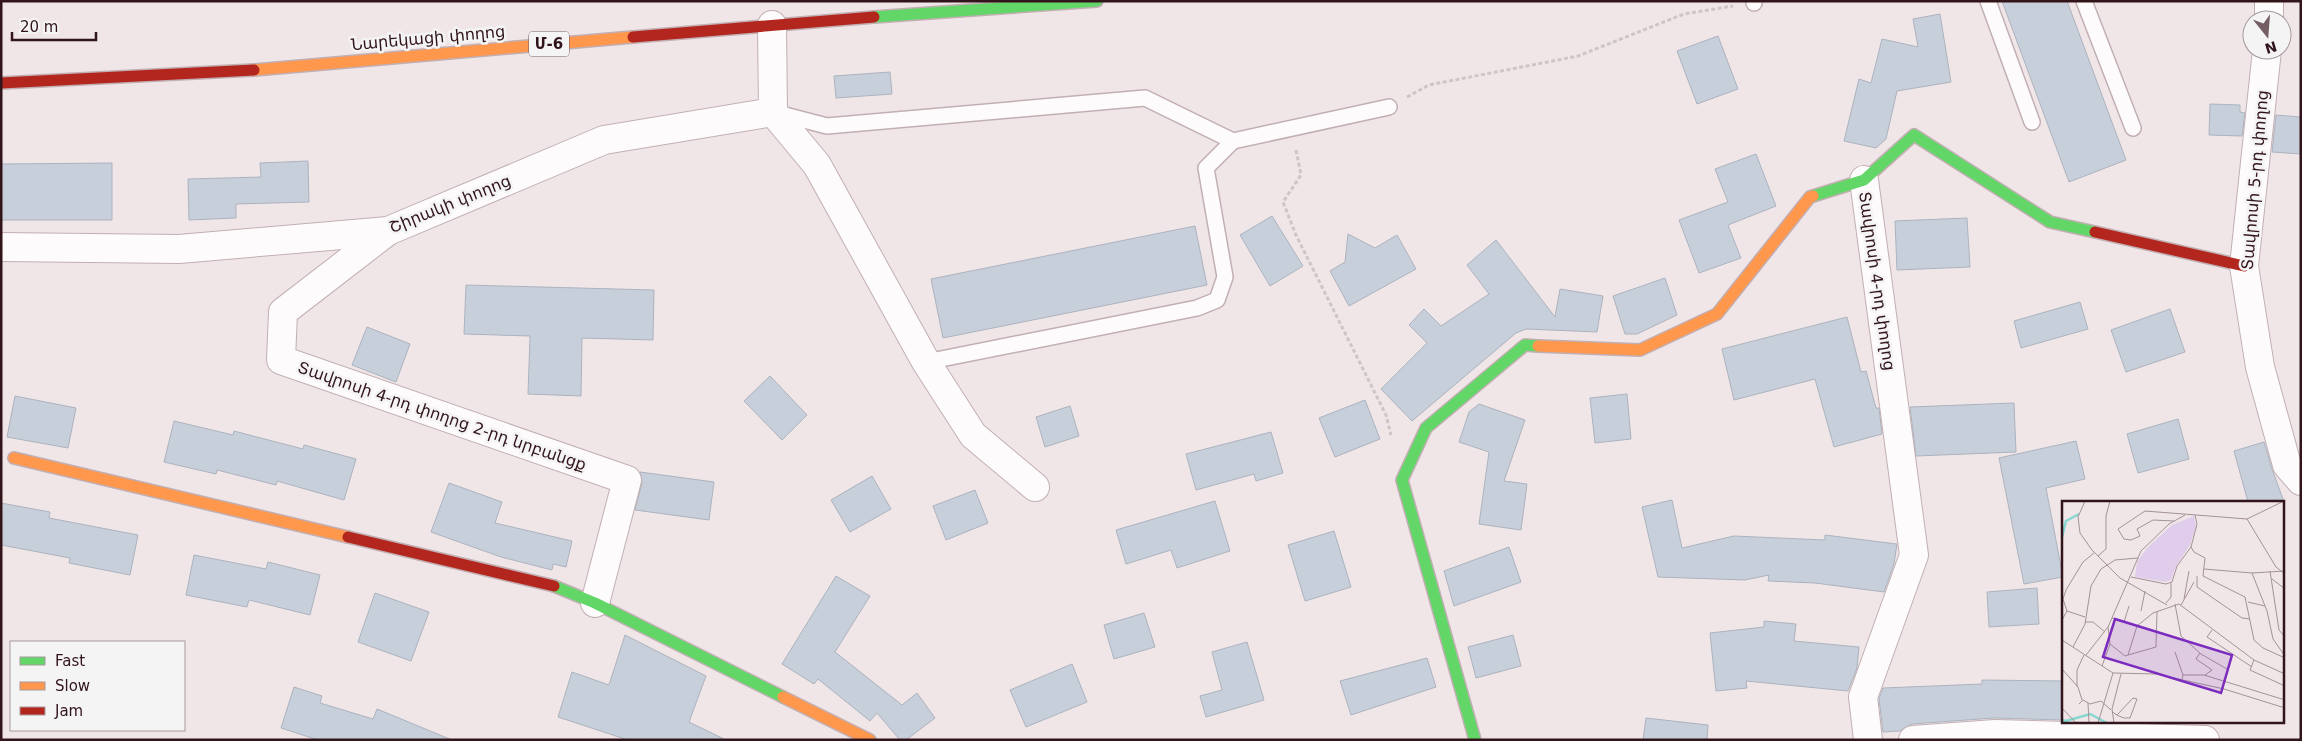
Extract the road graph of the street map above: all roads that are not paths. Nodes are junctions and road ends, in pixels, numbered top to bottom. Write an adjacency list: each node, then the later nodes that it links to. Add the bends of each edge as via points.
1 (1097, 1): 4 (main road, Նարեկացի փողոց / Մ-6)
2 (1988, 1): 9 (lane)
3 (2084, 1): 10 (lane)
4 (772, 25): 6 (main road, Նարեկացի փողոց / Մ-6, via 221,73); 8 (street)
5 (2266, 60): 15 (street, Տավրոսի 5-րդ փողոց)
6 (1, 84)
7 (1389, 107): 11 (lane)
8 (773, 112): 11 (lane, via 827,126 1145,98); 13 (street, Շիրակի փողոց, via 604,140); 16 (street, via 817,165)
9 (2032, 122)
10 (2133, 128)
11 (1232, 141): 16 (lane, via 1206,168 1225,277 1217,300 1197,308)
12 (1864, 180): 15 (main road, Տավրոսի 4-րդ փողոց, via 1914,135 2050,222); 23 (main road, via 1810,197 1717,314 1640,350 1525,345 1426,428 1402,480); 24 (street, Տավրոսի 4-րդ փողոց, via 1914,554 1863,698)
13 (388, 231): 14 (street, Շիրակի փողոց, via 179,249); 20 (street, Տավրոսի 4-րդ փողոց 2-րդ նրբանցք, via 283,312 281,360 627,480)
14 (1, 246)
15 (2244, 266): 18 (street, Տավրոսի 5-րդ փողոց, via 2260,367 2287,464)
16 (926, 362): 19 (street, via 973,434)
17 (14, 458): 20 (main road, via 558,587)
18 (2301, 481)
19 (1035, 487)
20 (595, 603): 22 (main road)
21 (2112, 738): 25 (street, via 1995,734); 26 (street)
22 (870, 740)
23 (1475, 740)
24 (1868, 740)
25 (1913, 740)
26 (2206, 740)

